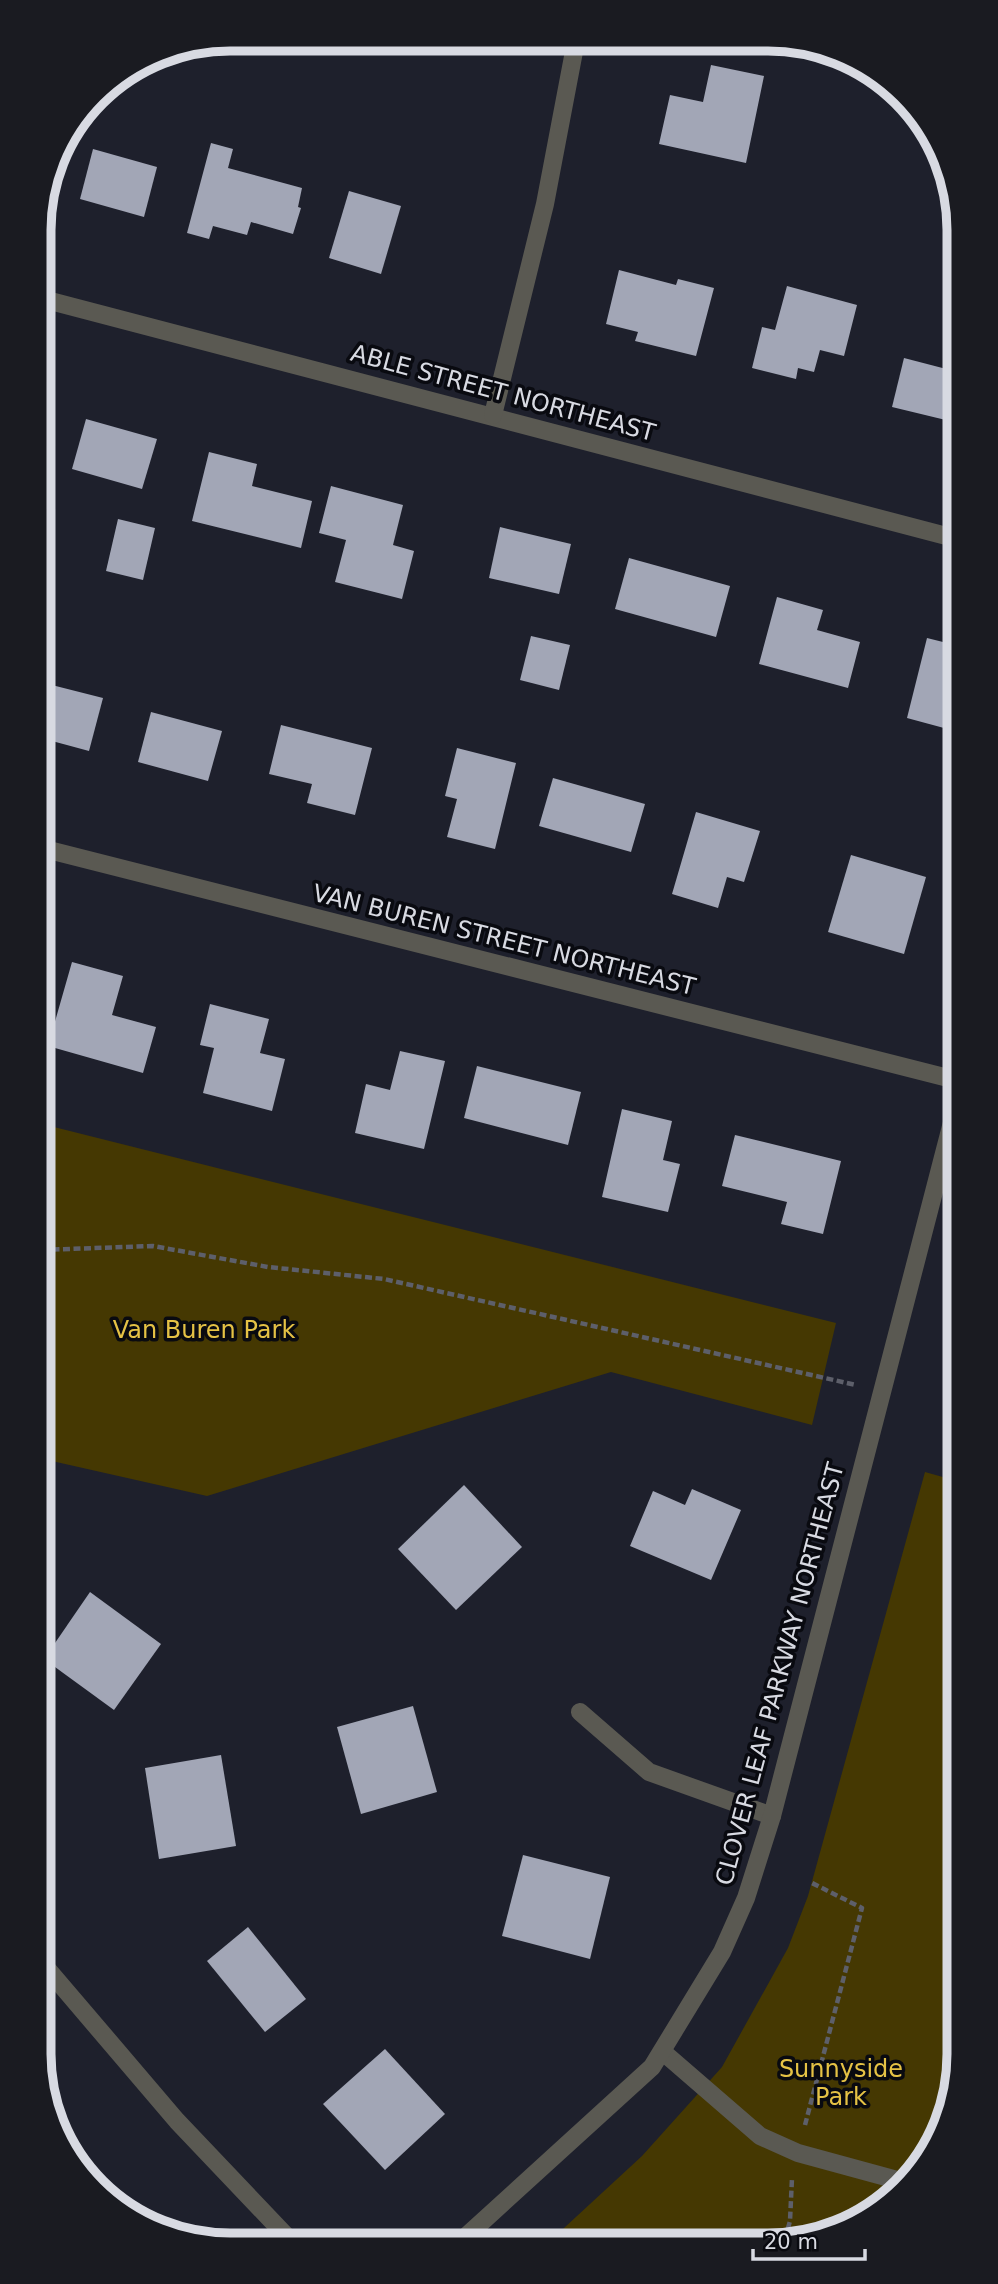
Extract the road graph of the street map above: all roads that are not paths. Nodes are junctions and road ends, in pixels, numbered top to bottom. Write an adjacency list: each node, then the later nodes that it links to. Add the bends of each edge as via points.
1 (574, 51): 3 (street, via 545,204)
2 (51, 301): 3 (street, ABLE STREET NORTHEAST)
3 (494, 415): 4 (street, ABLE STREET NORTHEAST)
4 (947, 536)
5 (51, 851): 6 (street, VAN BUREN STREET NORTHEAST)
6 (947, 1078)
7 (947, 1141): 9 (street, CLOVER LEAF PARKWAY NORTHEAST)
8 (580, 1712): 9 (street, via 649,1772)
9 (772, 1816): 11 (street, CLOVER LEAF PARKWAY NORTHEAST, via 746,1898 722,1952)
10 (51, 1973): 13 (street, via 177,2121)
11 (663, 2052): 12 (street, via 760,2136 798,2153); 14 (street, CLOVER LEAF PARKWAY NORTHEAST)
12 (895, 2180)
13 (284, 2233)
14 (470, 2233)

